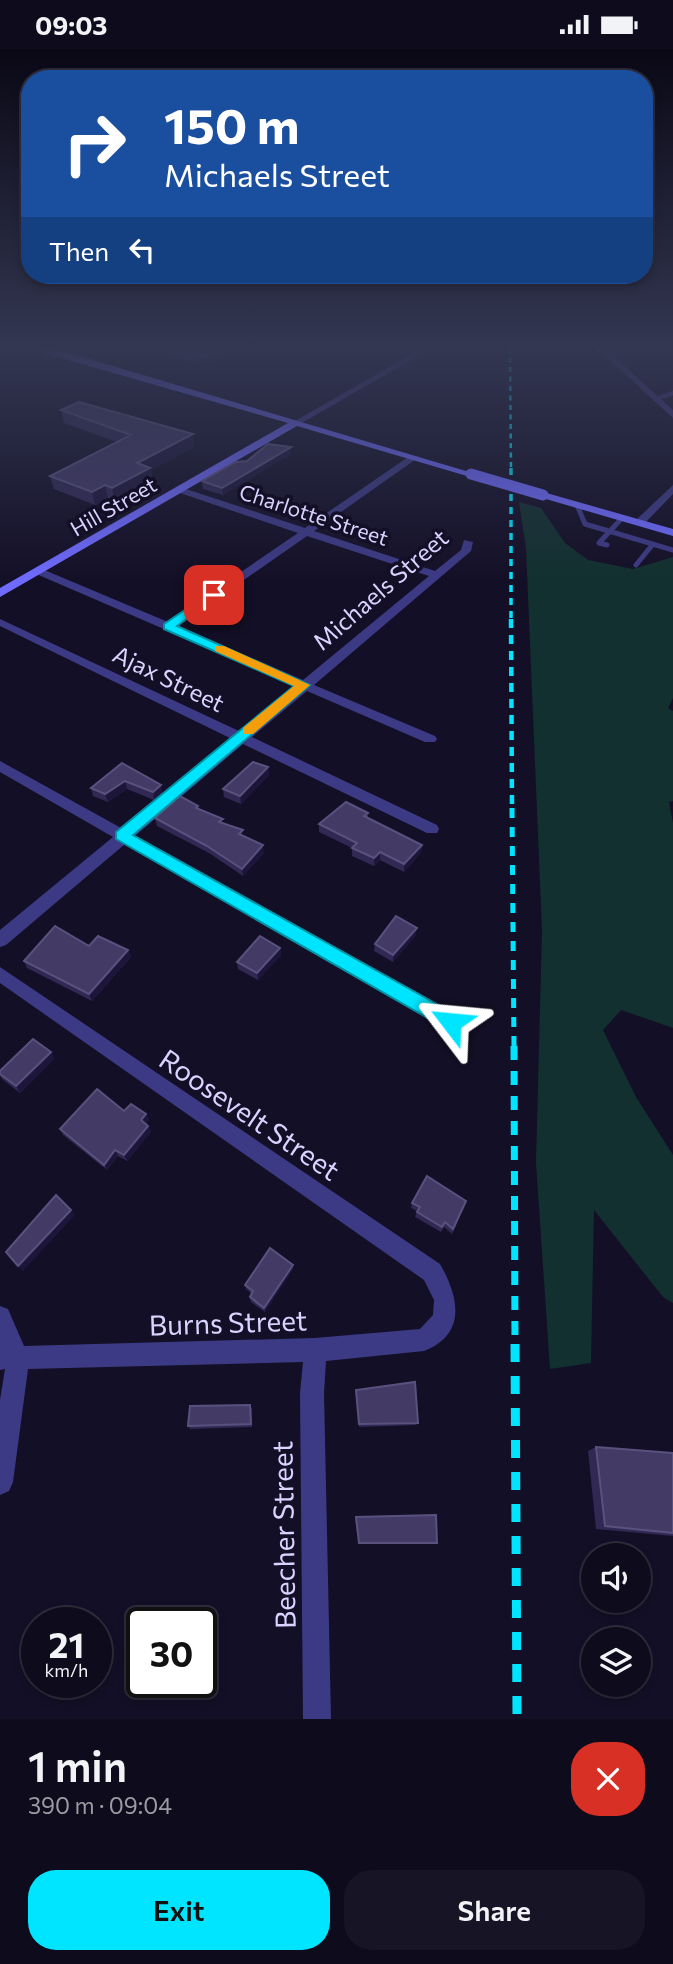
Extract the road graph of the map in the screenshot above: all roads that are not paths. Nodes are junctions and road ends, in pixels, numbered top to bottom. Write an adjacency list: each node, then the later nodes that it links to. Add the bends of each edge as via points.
1 (290, 426): 5 (main road, Hill Street)
2 (310, 426): 3 (main road)
3 (414, 457): 6 (main road, bridge); 9 (street)
4 (673, 488): 8 (street)
5 (180, 490): 9 (street, Charlotte Street); 19 (main road, Hill Street)
6 (577, 505): 7 (main road); 10 (lane, via 585,524)
7 (622, 518): 8 (main road); 10 (lane)
8 (639, 523): 11 (main road)
9 (304, 531): 20 (street, Charlotte Street); 23 (street)
10 (610, 531): 13 (lane); 14 (lane, via 599,543)
11 (673, 533)
12 (468, 542): 20 (street, Michaels Street, via 466,551)
13 (653, 544): 15 (lane); 17 (lane)
14 (607, 545)
15 (673, 549)
16 (632, 552): 17 (lane)
17 (643, 556): 18 (lane)
18 (636, 565)
19 (38, 571): 21 (main road, Hill Street); 23 (street)
20 (436, 575): 24 (street, Michaels Street)
21 (0, 593)
22 (0, 622): 25 (street, Ajax Street)
23 (169, 627): 24 (street)
24 (303, 685): 25 (street, Michaels Street); 26 (street)
25 (240, 737): 28 (street, Ajax Street); 29 (street, Michaels Street)
26 (430, 739)
27 (0, 767): 29 (street)
28 (432, 829)
29 (122, 835): 30 (street, Michaels Street); 32 (street)
30 (0, 940)
31 (0, 974): 33 (street, Roosevelt Street, via 432,1272 443,1290)
32 (451, 1022)
33 (445, 1315): 35 (street, Burns Street, via 437,1332 424,1340)
34 (0, 1317): 36 (street)
35 (315, 1350): 36 (street, Burns Street); 38 (street, Beecher Street)
36 (9, 1358): 37 (street)
37 (0, 1482)
38 (317, 1719)

